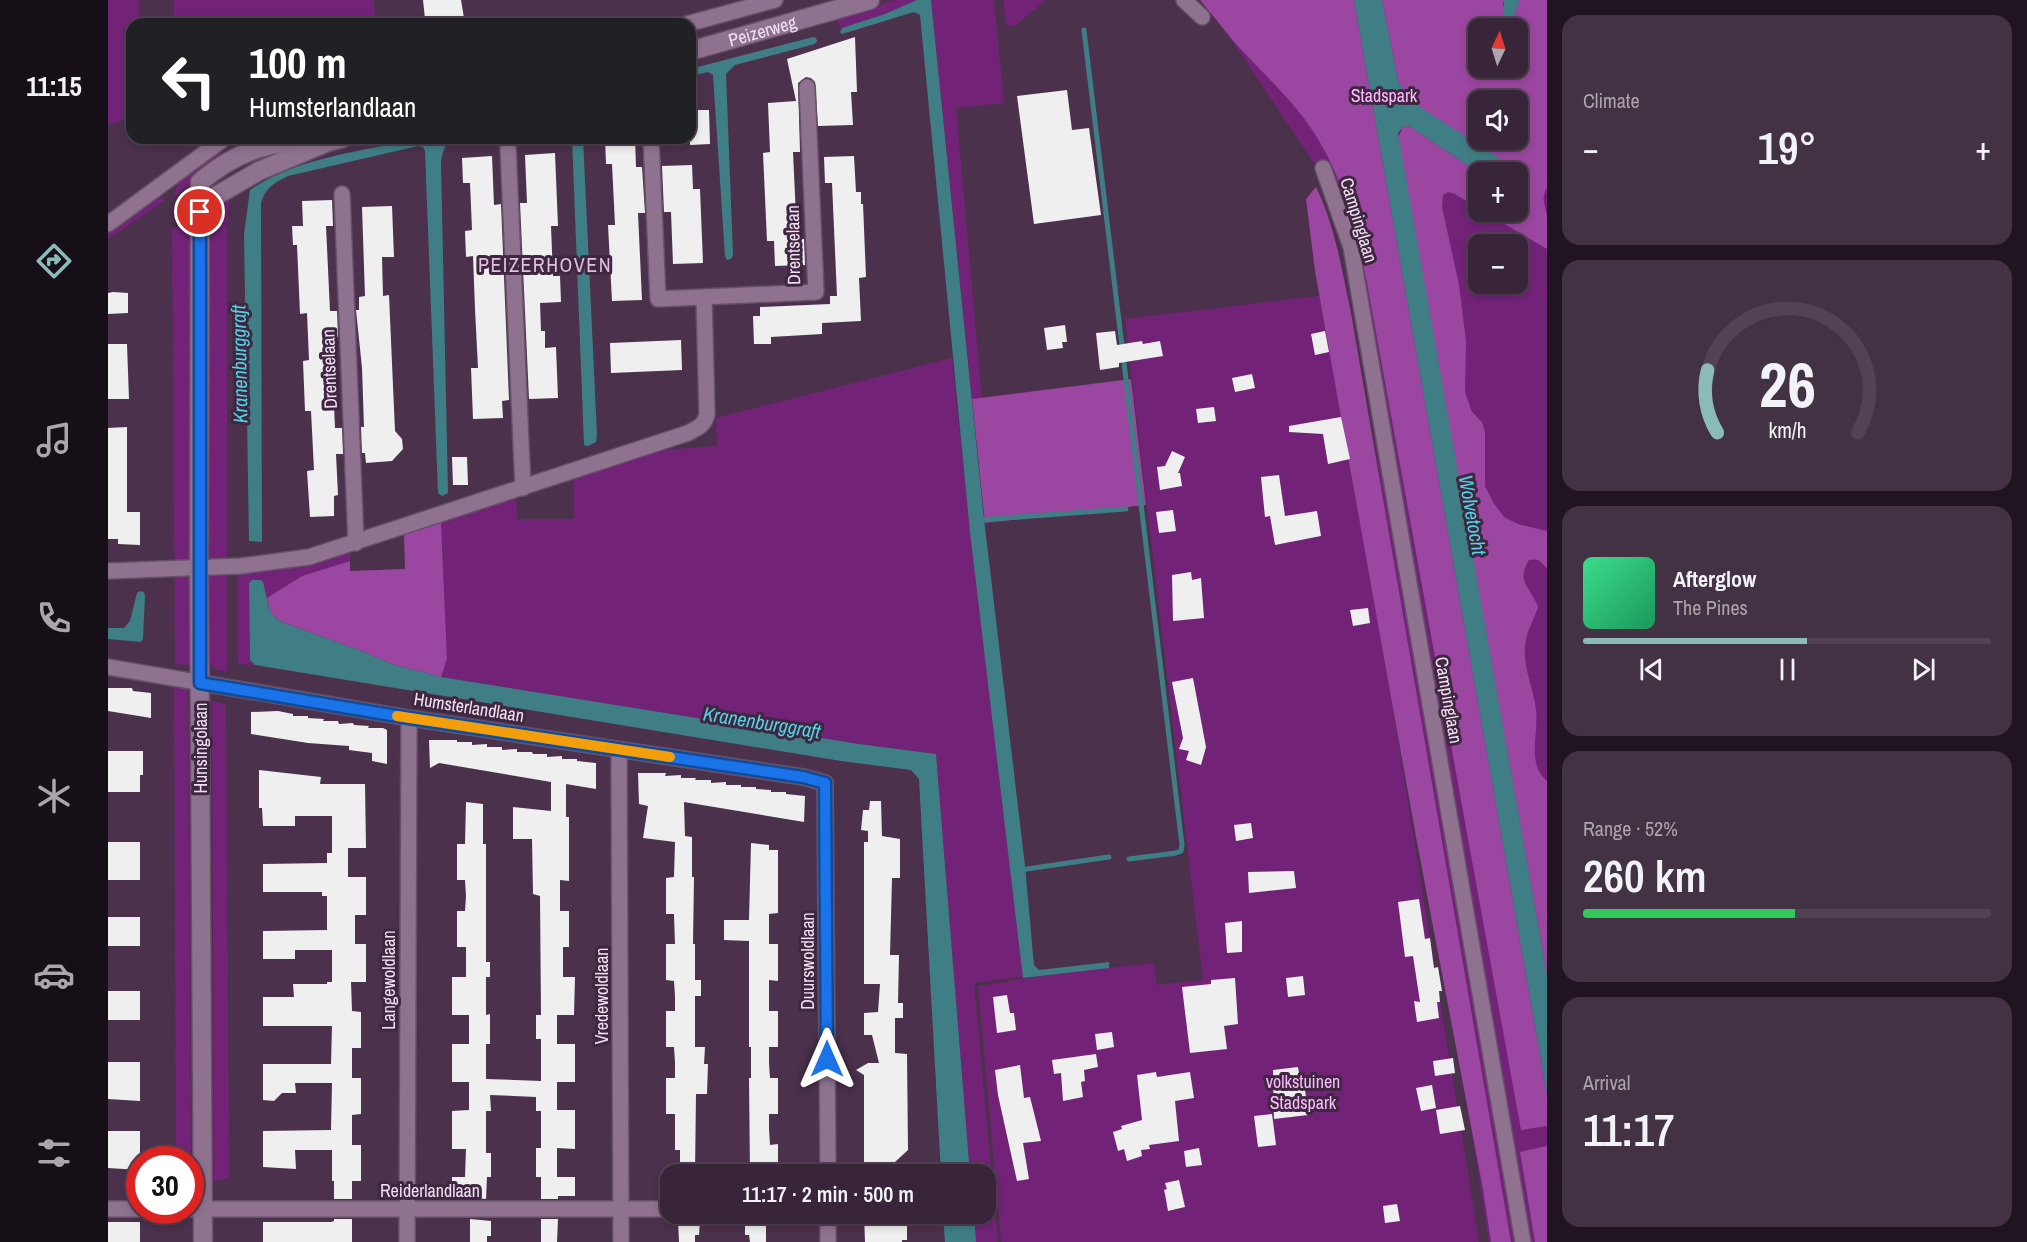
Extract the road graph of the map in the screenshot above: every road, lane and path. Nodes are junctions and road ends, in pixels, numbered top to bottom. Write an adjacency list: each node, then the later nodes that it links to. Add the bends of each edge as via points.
1 (774, 0): 5 (street, Peizerweg)
2 (870, 0): 6 (street, Peizerweg)
3 (1184, 0): 4 (street)
4 (1202, 17)
5 (696, 22)
6 (696, 49)
7 (807, 87): 17 (street, Drentselaan, via 816,292)
8 (217, 144): 16 (street)
9 (276, 144): 15 (street, Hunsingolaan, via 230,160 200,182)
10 (325, 144): 15 (street, via 259,171)
11 (651, 144): 17 (street, Drentselaan, via 658,299)
12 (508, 147): 18 (street)
13 (1323, 168): 41 (street, Campinglaan, via 1351,247)
14 (342, 194): 19 (street, Drentselaan)
15 (200, 205): 20 (street, Hunsingolaan)
16 (108, 224)
17 (704, 297): 18 (street, via 706,422 688,433)
18 (523, 488): 19 (street)
19 (356, 543): 20 (street, via 268,564)
20 (199, 567): 21 (street); 23 (street, Hunsingolaan)
21 (108, 571)
22 (108, 668): 23 (street, Humsterlandlaan)
23 (200, 683): 24 (street, Humsterlandlaan); 27 (street, Hunsingolaan)
24 (409, 718): 25 (street, Humsterlandlaan); 32 (street, Langewoldlaan)
25 (620, 750): 26 (street, Humsterlandlaan); 33 (street, Vredewoldlaan)
26 (825, 783): 28 (street, Duurswoldlaan)
27 (197, 1146)
28 (828, 1164)
29 (108, 1209): 30 (street)
30 (126, 1209)
31 (204, 1209): 32 (street, Reiderlandlaan)
32 (407, 1209): 33 (street, Reiderlandlaan); 38 (street, Langewoldlaan)
33 (621, 1209): 34 (street, Reiderlandlaan); 39 (street, Vredewoldlaan)
34 (660, 1209)
35 (200, 1224): 37 (street, Hunsingolaan)
36 (828, 1224): 40 (street)
37 (203, 1242)
38 (407, 1242)
39 (621, 1242)
40 (828, 1242)
41 (1522, 1242)

